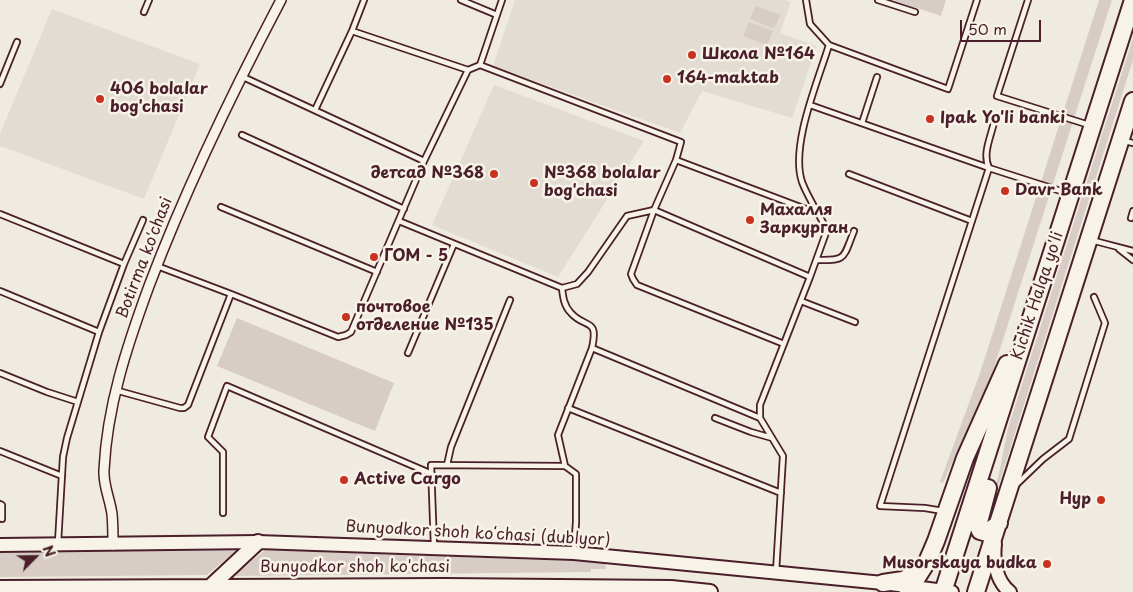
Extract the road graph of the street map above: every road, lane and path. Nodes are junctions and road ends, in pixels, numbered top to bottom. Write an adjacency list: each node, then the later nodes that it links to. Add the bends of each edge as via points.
1 (149, 0): 11 (lane)
2 (281, 0): 19 (street, Botirma ko'chasi)
3 (364, 0): 14 (lane)
4 (461, 0): 13 (lane)
5 (502, 0): 13 (lane)
6 (806, 0): 16 (lane, via 810,24)
7 (878, 0): 12 (lane)
8 (977, 0): 16 (lane, via 948,89)
9 (1028, 0): 27 (lane, via 997,96)
10 (1133, 0): 27 (highway, Kichik Halqa yo'li)
11 (144, 12)
12 (915, 12)
13 (497, 15): 17 (lane)
14 (352, 31): 18 (lane); 24 (lane)
15 (17, 42): 21 (lane)
16 (829, 45): 23 (lane)
17 (480, 65): 18 (lane); 30 (lane, via 681,142)
18 (468, 70): 31 (lane)
19 (242, 76): 24 (lane); 53 (street, Botirma ko'chasi, via 197,170)
20 (877, 77): 26 (lane)
21 (0, 84)
22 (1133, 101): 29 (highway, Kichik Halqa yo'li)
23 (810, 105): 26 (lane); 40 (lane, via 798,154 802,182)
24 (314, 110): 31 (lane)
25 (994, 122): 32 (lane, via 986,156)
26 (862, 123): 32 (lane)
27 (1092, 126): 34 (highway, Kichik Halqa yo'li)
28 (242, 135): 36 (lane)
29 (1127, 141): 46 (highway, Kichik Halqa yo'li)
30 (676, 160): 37 (lane); 40 (lane)
31 (424, 161): 36 (lane)
32 (989, 168): 34 (lane); 44 (lane)
33 (849, 174): 44 (lane)
34 (1071, 194): 55 (highway, Kichik Halqa yo'li)
35 (221, 207): 54 (lane)
36 (404, 209): 43 (lane)
37 (654, 210): 56 (lane); 57 (lane, via 627,216 588,272 577,284); 65 (lane, via 632,279)
38 (1133, 211): 41 (lane)
39 (0, 214): 52 (lane)
40 (819, 214): 50 (lane, via 827,230)
41 (1131, 218)
42 (142, 220): 52 (lane)
43 (399, 221): 47 (lane); 54 (lane)
44 (972, 221): 84 (lane, via 880,506)
45 (854, 231): 50 (lane, via 841,259)
46 (1089, 240): 48 (lane); 81 (highway, Kichik Halqa yo'li)
47 (454, 244): 57 (lane); 67 (lane)
48 (1117, 247): 49 (lane); 51 (lane)
49 (1133, 251)
50 (817, 260): 56 (lane)
51 (1133, 260)
52 (124, 264): 64 (lane)
53 (157, 266): 59 (lane); 69 (street, Botirma ko'chasi)
54 (377, 272): 59 (lane, via 351,332 346,336 338,337)
55 (1046, 272): 72 (highway, Kichik Halqa yo'li); 84 (highway, via 965,458)
56 (810, 277): 62 (lane)
57 (562, 288): 66 (lane, via 564,302 571,314 592,326 595,335)
58 (0, 291): 64 (lane)
59 (231, 294): 69 (lane, via 188,405 180,408)
60 (1094, 297): 81 (lane, via 1105,324 1069,439 1042,459)
61 (510, 300): 77 (lane, via 451,447)
62 (801, 301): 63 (lane); 65 (lane)
63 (855, 322)
64 (99, 332): 70 (lane)
65 (784, 344): 74 (lane, via 760,405)
66 (592, 348): 71 (lane); 74 (lane)
67 (408, 353)
68 (0, 373): 70 (lane)
69 (115, 390): 90 (street, Botirma ko'chasi, via 104,472 112,514)
70 (78, 402): 80 (lane, via 63,457)
71 (568, 408): 78 (lane, via 558,435); 82 (lane)
72 (999, 417): 87 (highway, via 997,459 978,526 980,531 987,533); 103 (highway, Kichik Halqa yo'li)
73 (715, 418): 75 (lane)
74 (760, 418): 75 (lane)
75 (772, 438): 82 (lane, via 783,456)
76 (0, 451): 80 (lane)
77 (447, 465): 78 (lane); 79 (lane, via 431,465)
78 (565, 466): 93 (lane, via 576,474)
79 (432, 474): 85 (lane, via 227,386 208,437 223,452); 92 (lane)
80 (62, 476): 89 (lane)
81 (1008, 492): 87 (highway, Kichik Halqa yo'li)
82 (781, 493): 94 (lane)
83 (0, 504): 86 (lane)
84 (946, 512): 95 (highway)
85 (222, 513)
86 (2, 520)
87 (998, 523): 104 (highway, Kichik Halqa yo'li); 105 (street, via 995,563 1001,582)
88 (258, 542): 90 (street, Bunyodkor shoh koʻchasi (dublyor)); 92 (street, Bunyodkor shoh koʻchasi (dublyor)); 98 (main road)
89 (58, 545): 90 (street, Bunyodkor shoh koʻchasi (dublyor)); 91 (street, Bunyodkor shoh koʻchasi (dublyor))
90 (113, 545)
91 (0, 546)
92 (434, 547): 93 (street, Bunyodkor shoh koʻchasi (dublyor))
93 (574, 553): 94 (street, Bunyodkor shoh koʻchasi (dublyor))
94 (776, 572): 96 (street, Bunyodkor shoh koʻchasi (dublyor))
95 (920, 572): 97 (highway, via 903,580); 100 (highway)
96 (841, 579): 97 (street, Bunyodkor shoh koʻchasi (dublyor)); 102 (street)
97 (883, 583): 100 (street, Bunyodkor shoh koʻchasi (dublyor))
98 (211, 586): 99 (main road, Bunyodkor shoh ko'chasi); 101 (main road, Bunyodkor shoh ko'chasi, via 671,588)
99 (0, 588)
100 (909, 589): 103 (street, Bunyodkor shoh koʻchasi (dublyor))
101 (710, 592)
102 (855, 592)
103 (947, 592)
104 (976, 592)
105 (1010, 592)

